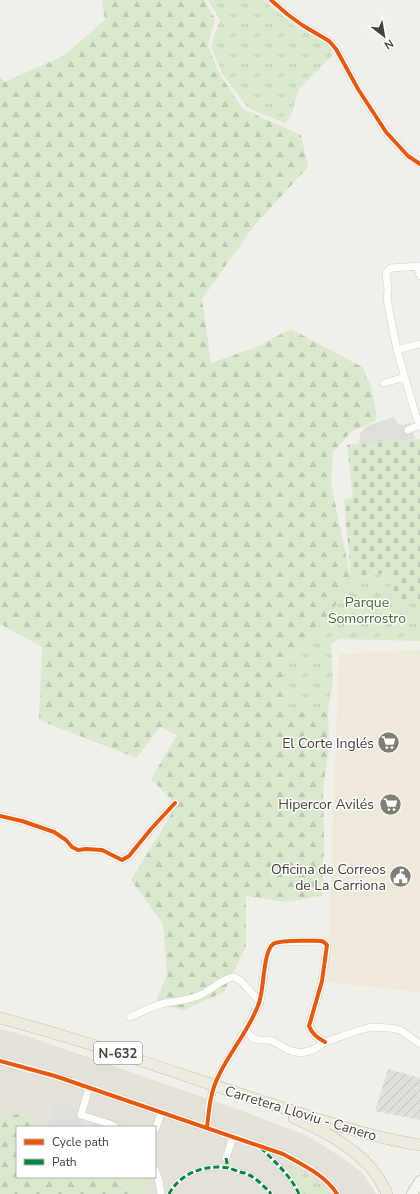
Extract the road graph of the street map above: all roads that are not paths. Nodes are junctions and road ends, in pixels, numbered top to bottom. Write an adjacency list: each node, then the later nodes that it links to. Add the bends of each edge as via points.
1 (271, 0): 2 (street, via 302,25 329,41 386,132 408,156)
2 (420, 164)
3 (419, 266): 4 (street); 6 (street, via 391,268 386,273 387,299)
4 (420, 276)
5 (420, 344): 6 (street)
6 (397, 350): 7 (street)
7 (405, 377): 8 (street); 9 (street)
8 (384, 383)
9 (420, 425): 10 (street)
10 (408, 430)
11 (175, 803): 12 (street, via 129,856 122,860 102,850 78,850 54,832)
12 (0, 816)
13 (260, 1002): 14 (street, via 234,977 227,978 208,992 196,997 164,1003); 16 (street); 17 (street, via 266,959 272,945 278,942 322,941 327,945 322,981 309,1026 317,1038)
14 (130, 1017)
15 (0, 1018): 23 (highway, Carretera Lloviu - Canero / N-632, via 68,1036)
16 (245, 1030): 17 (street, via 258,1040 266,1040 301,1053 313,1050); 20 (street)
17 (325, 1042): 18 (street, via 371,1027 380,1027 400,1030)
18 (420, 1044)
19 (0, 1061): 21 (street)
20 (219, 1075)
21 (89, 1088): 24 (street); 25 (street, via 81,1115)
22 (212, 1093): 27 (street)
23 (235, 1093): 28 (highway, Carretera Lloviu - Canero / N-632); 37 (highway, via 301,1121 347,1147 368,1164)
24 (161, 1113): 26 (street); 27 (street)
25 (113, 1126)
26 (156, 1128)
27 (207, 1128): 29 (street)
28 (375, 1136): 30 (highway); 32 (highway, Carretera Lloviu - Canero / N-632)
29 (233, 1137): 31 (street); 33 (street)
30 (420, 1141)
31 (257, 1145): 41 (street, via 280,1166); 42 (street, via 283,1154 315,1172 334,1188)
32 (420, 1145)
33 (226, 1158): 34 (street)
34 (228, 1168): 39 (street, via 205,1168 190,1174 181,1179); 40 (street, via 250,1175)
35 (156, 1173): 38 (street)
36 (420, 1181): 43 (main road)
37 (387, 1193)
38 (161, 1194)
39 (169, 1194)
40 (271, 1194)
41 (299, 1194)
42 (337, 1194)
43 (412, 1194)

